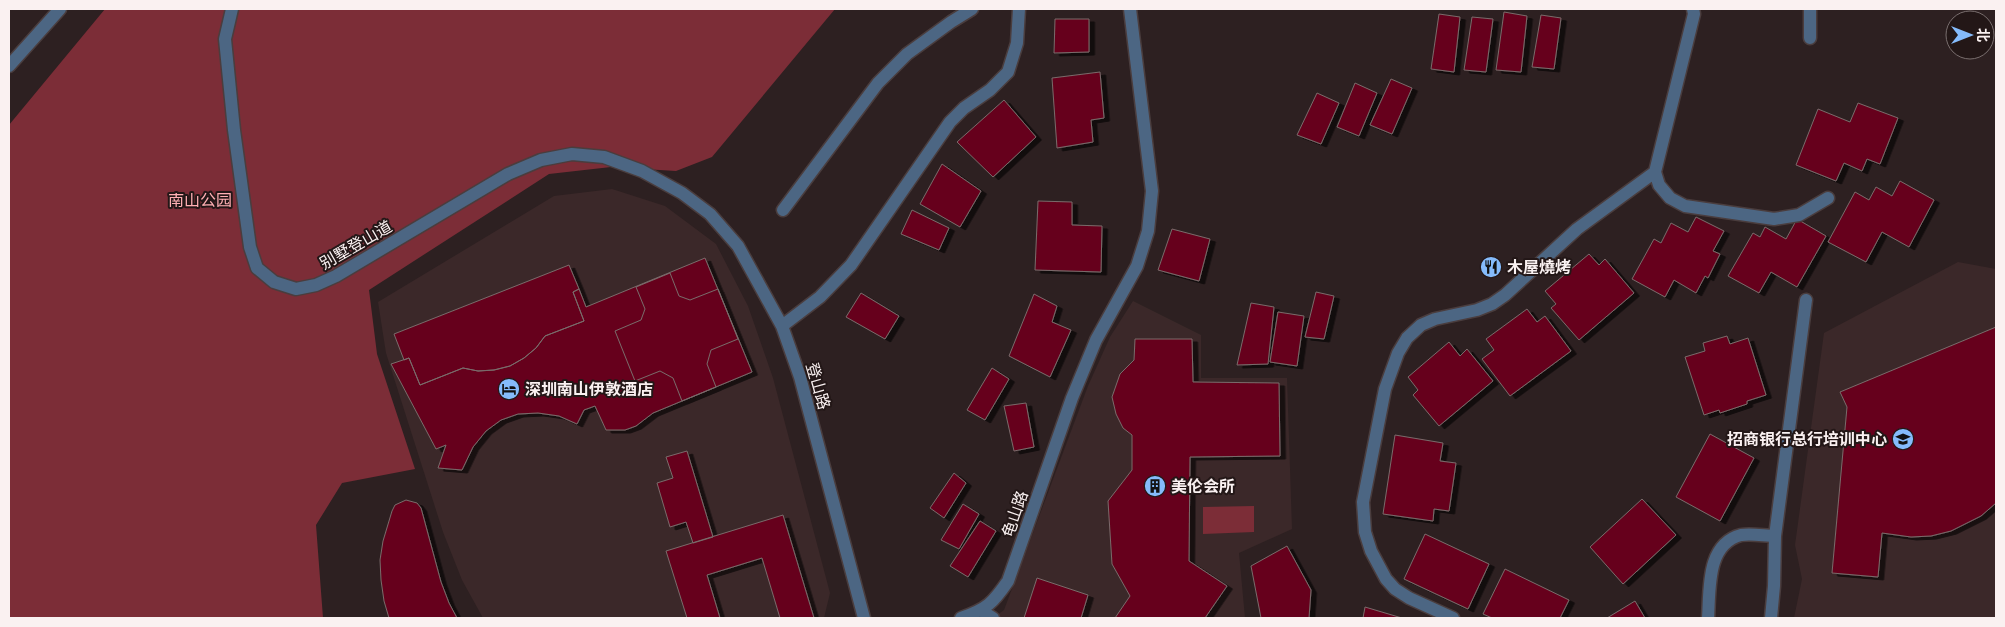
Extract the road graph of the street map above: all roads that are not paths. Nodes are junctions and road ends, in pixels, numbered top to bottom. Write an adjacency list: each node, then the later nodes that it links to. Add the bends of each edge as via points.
1 (60, 9): 9 (street)
2 (232, 9): 11 (street, 别墅登山道, via 225,39 250,247 257,268 274,282 296,289 336,276 508,174 541,160 572,154 604,157 642,171)
3 (972, 9): 13 (street, via 907,54 878,83)
4 (1019, 9): 15 (street, via 1018,43 1008,72 950,122 851,265 820,297)
5 (1130, 9): 17 (street, 龟山路, via 1152,191 1148,231 1137,266 1096,340 1072,398 1008,581)
6 (1693, 9): 10 (street)
7 (1810, 9): 8 (street)
8 (1810, 38)
9 (9, 66)
10 (1655, 172): 12 (street, via 1659,185 1670,198 1685,206 1774,219 1799,215); 21 (street, via 1577,229 1505,295 1477,310 1421,324 1398,353 1385,390 1363,502 1365,532 1378,567 1395,589)
11 (682, 192): 15 (street, 登山路, via 710,214 738,246)
12 (1828, 198)
13 (783, 210)
14 (1806, 300): 16 (street)
15 (782, 326): 18 (street, 登山路, via 800,377)
16 (1775, 536): 22 (street, via 1741,535 1726,542 1715,557); 23 (street)
17 (982, 611): 19 (street, 龟山路); 20 (street)
18 (864, 618)
19 (961, 618)
20 (993, 618)
21 (1452, 618)
22 (1708, 618)
23 (1771, 618)

